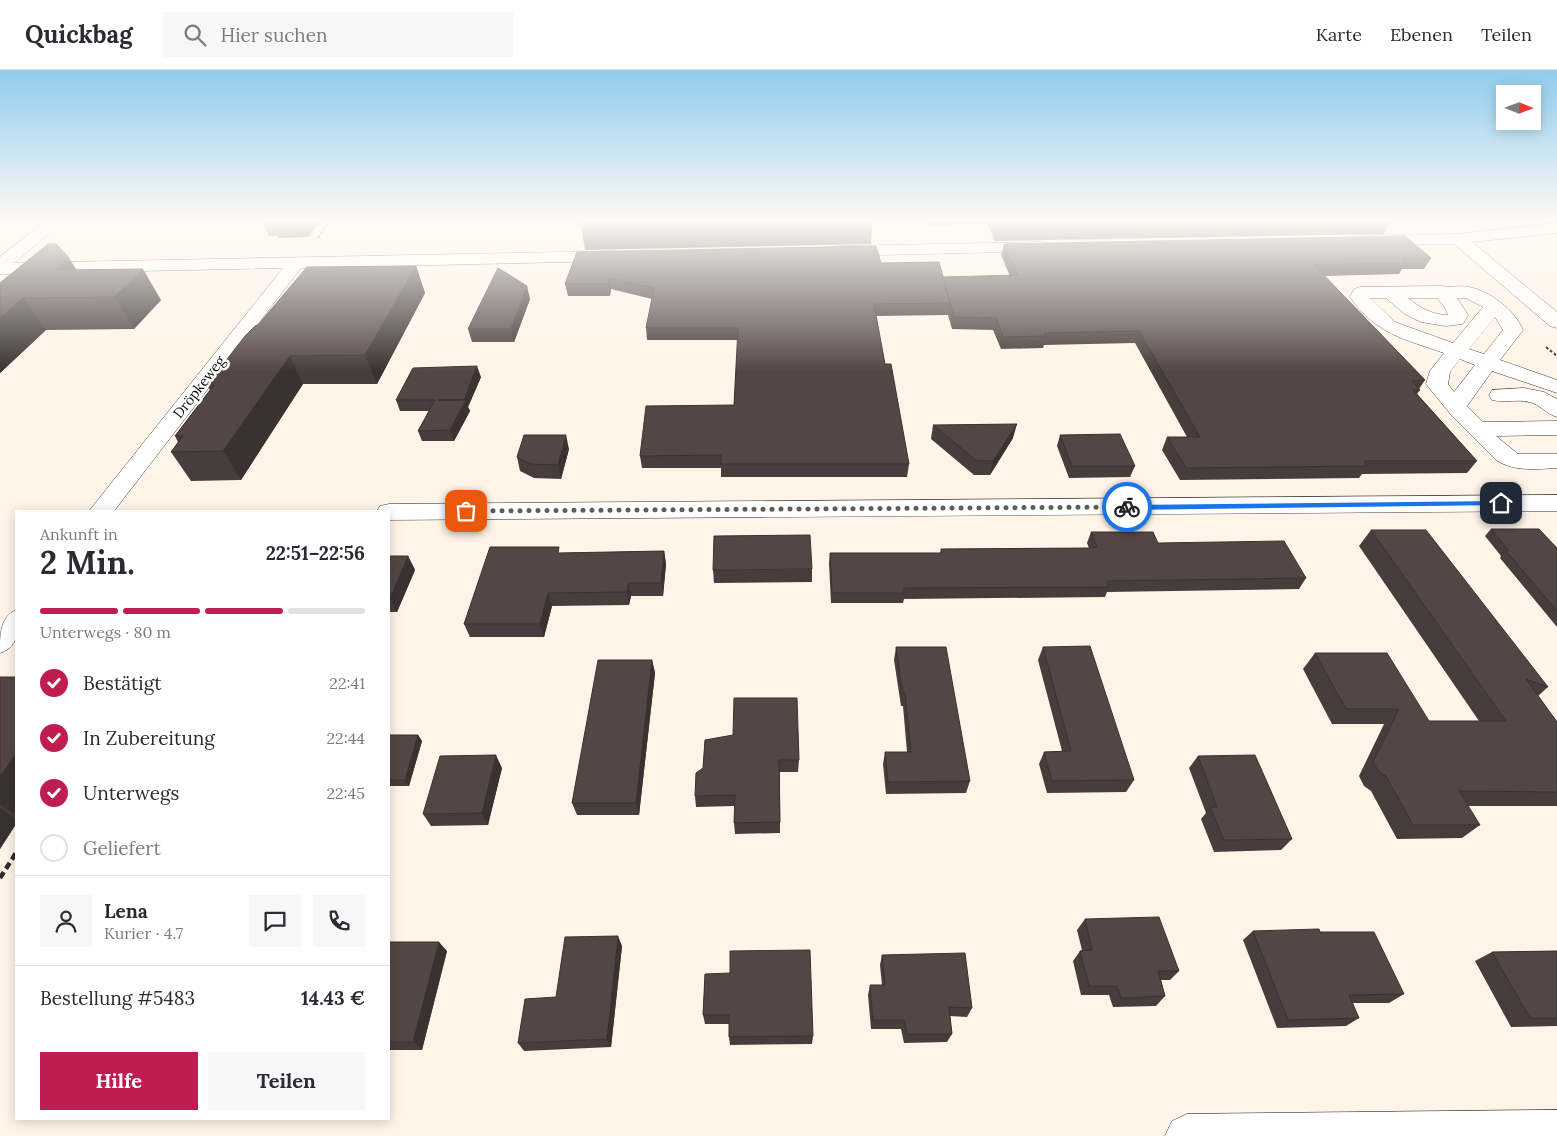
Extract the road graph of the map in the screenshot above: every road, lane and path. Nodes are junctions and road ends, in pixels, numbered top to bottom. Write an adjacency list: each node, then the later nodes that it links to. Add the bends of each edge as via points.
1 (289, 272): 17 (street, Dröpkeweg)
2 (1497, 272): 6 (street)
3 (1390, 292): 4 (street); 4 (street, via 1406,307 1424,317 1444,322 1456,320 1458,315 1454,304); 7 (street, via 1360,293 1360,297 1389,327)
4 (1441, 292): 5 (street, via 1471,293)
5 (1493, 307): 7 (street); 8 (street, via 1514,329)
6 (1557, 322)
7 (1460, 348): 8 (street); 13 (street, via 1440,371 1437,384)
8 (1491, 359): 9 (street); 10 (street); 13 (street)
9 (1557, 376)
10 (1557, 387)
11 (1500, 395): 12 (street, via 1537,396)
12 (1557, 410)
13 (1467, 418): 14 (street); 15 (street, via 1510,459)
14 (1557, 428)
15 (1557, 461)
16 (1557, 502): 18 (street)
17 (103, 510)
18 (390, 512)
19 (15, 622): 20 (street)
20 (0, 642)
21 (15, 855): 22 (path)
22 (0, 878)
23 (1557, 1132): 24 (street)
24 (1187, 1136)

